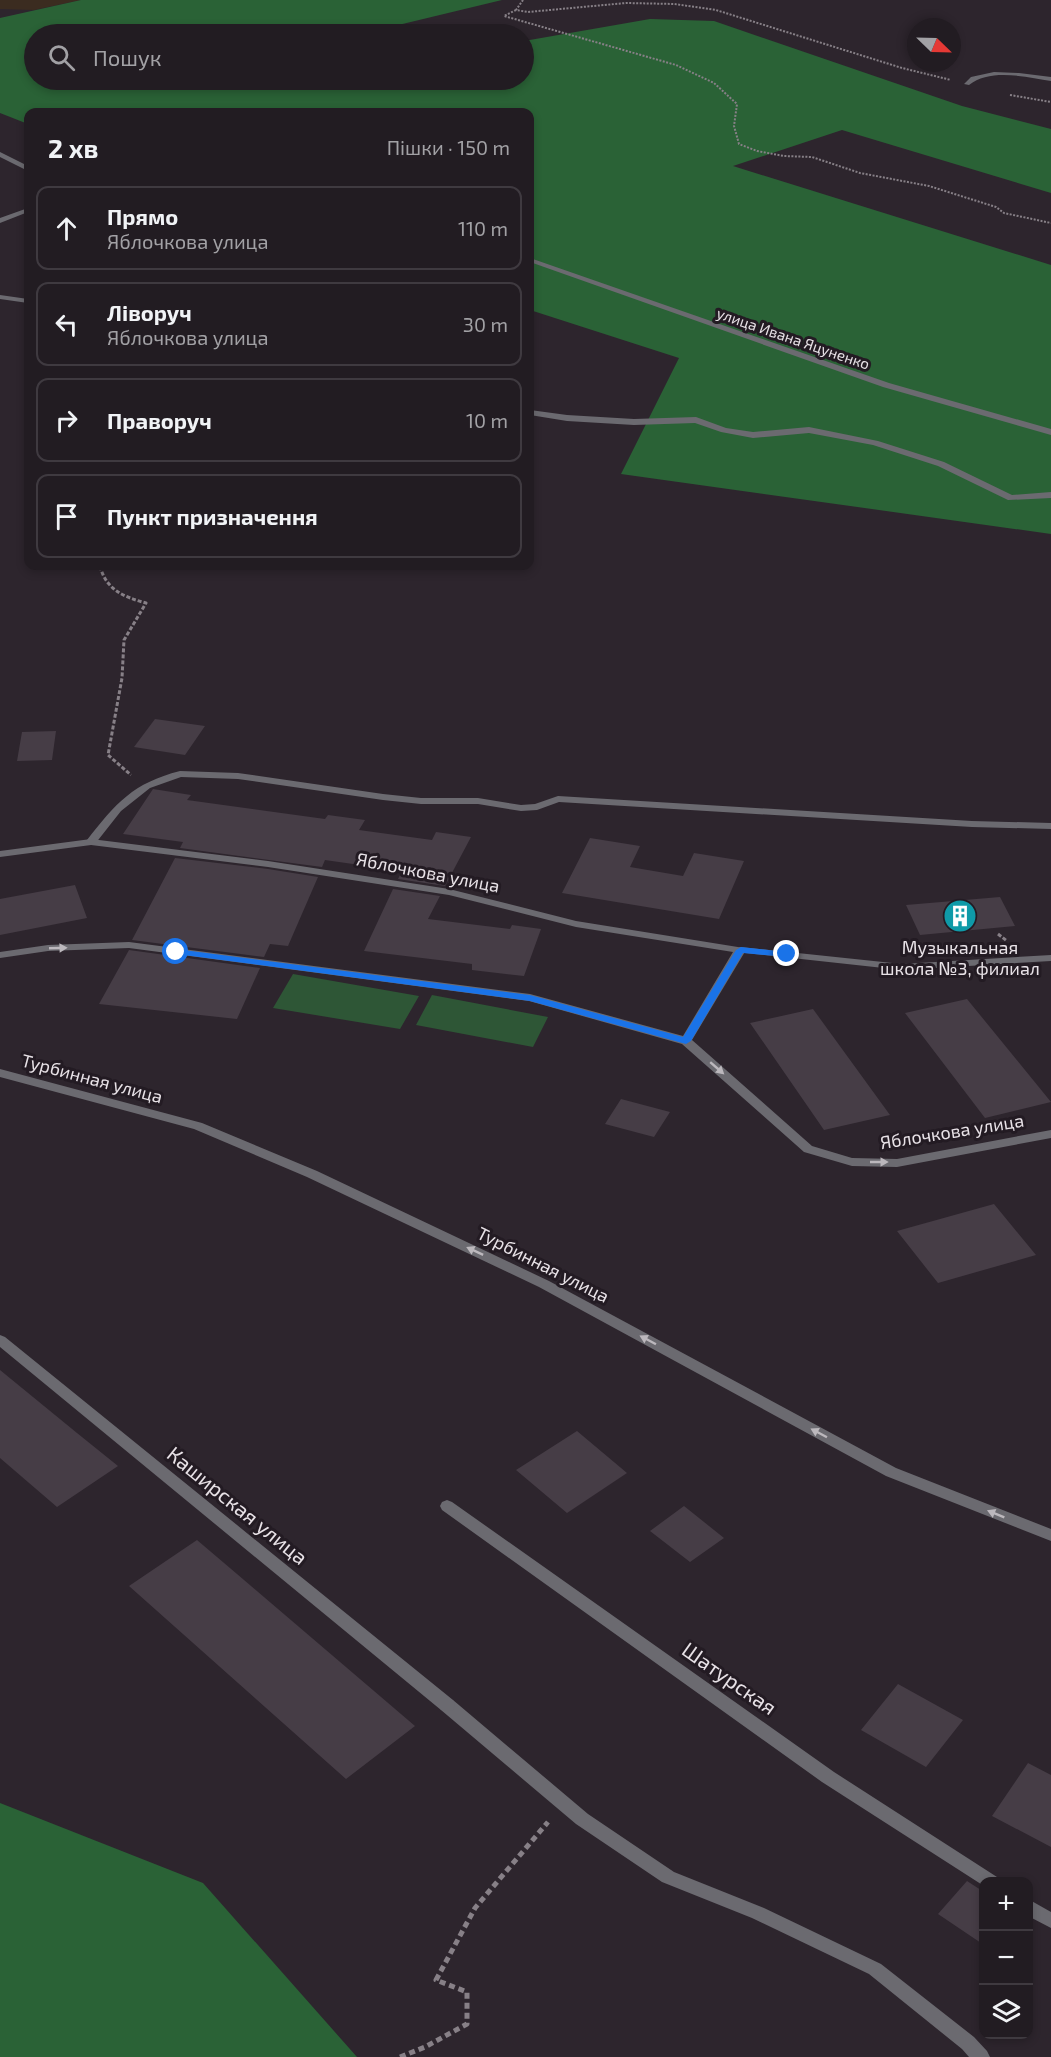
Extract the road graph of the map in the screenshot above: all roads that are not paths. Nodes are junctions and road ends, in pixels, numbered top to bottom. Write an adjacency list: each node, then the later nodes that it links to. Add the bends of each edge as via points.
1 (1051, 79): 2 (street, via 982,75 971,78)
2 (967, 84)
3 (0, 154): 4 (street)
4 (24, 167)
5 (24, 212): 6 (street)
6 (0, 221)
7 (534, 261): 11 (street, улица Ивана Яцуненко, via 886,386)
8 (0, 297): 9 (street)
9 (24, 300)
10 (534, 414): 12 (street, via 634,422 696,420 753,435 809,430 875,443 941,464 1011,498)
11 (1051, 432)
12 (1051, 495)
13 (1051, 826): 14 (street, via 558,799 520,808 478,801 382,797 238,776 180,774 146,786 117,809)
14 (91, 842): 15 (street, Яблочкова улица); 16 (street, Яблочкова улица, via 449,891 576,924)
15 (0, 854)
16 (741, 950): 18 (street, Яблочкова улица, via 902,967); 19 (street)
17 (0, 955): 19 (street, Яблочкова улица, one-way to 19, via 48,948 129,945 530,998)
18 (1051, 958)
19 (686, 1041): 21 (street, Яблочкова улица, one-way to 21, via 808,1149 852,1162 897,1162)
20 (0, 1073): 24 (street, Турбинная улица, one-way to 20, via 891,1472 544,1284 312,1174 198,1126)
21 (1051, 1134)
22 (0, 1340): 28 (street, Каширская улица, via 582,1818 668,1877 758,1913 875,1969)
23 (447, 1506): 25 (street, Шатурская, via 828,1777)
24 (1051, 1535)
25 (985, 1877)
26 (1033, 1909): 27 (street)
27 (1051, 1921)
28 (981, 2057)

